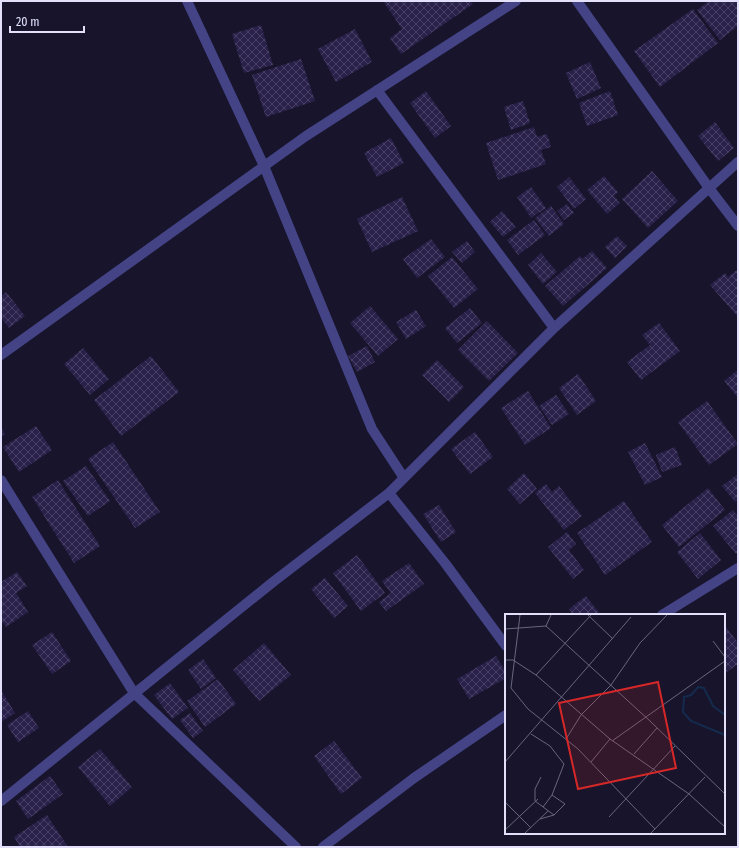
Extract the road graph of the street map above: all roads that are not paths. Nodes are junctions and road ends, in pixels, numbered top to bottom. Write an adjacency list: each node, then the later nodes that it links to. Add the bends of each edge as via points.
1 (187, 1): 6 (street)
2 (516, 1): 4 (street)
3 (578, 1): 7 (street)
4 (377, 90): 6 (street); 9 (street)
5 (738, 162): 7 (street)
6 (264, 166): 10 (street); 11 (street, via 372,429)
7 (709, 188): 8 (street); 9 (street)
8 (738, 226)
9 (554, 328): 11 (street)
10 (1, 355)
11 (404, 478): 13 (street)
12 (1, 480): 17 (street)
13 (389, 493): 16 (street); 17 (street)
14 (738, 568): 15 (street)
15 (664, 614)
16 (505, 645)
17 (134, 693): 19 (street); 20 (street)
18 (505, 716): 21 (street, via 414,778)
19 (1, 801)
20 (296, 847)
21 (323, 847)

